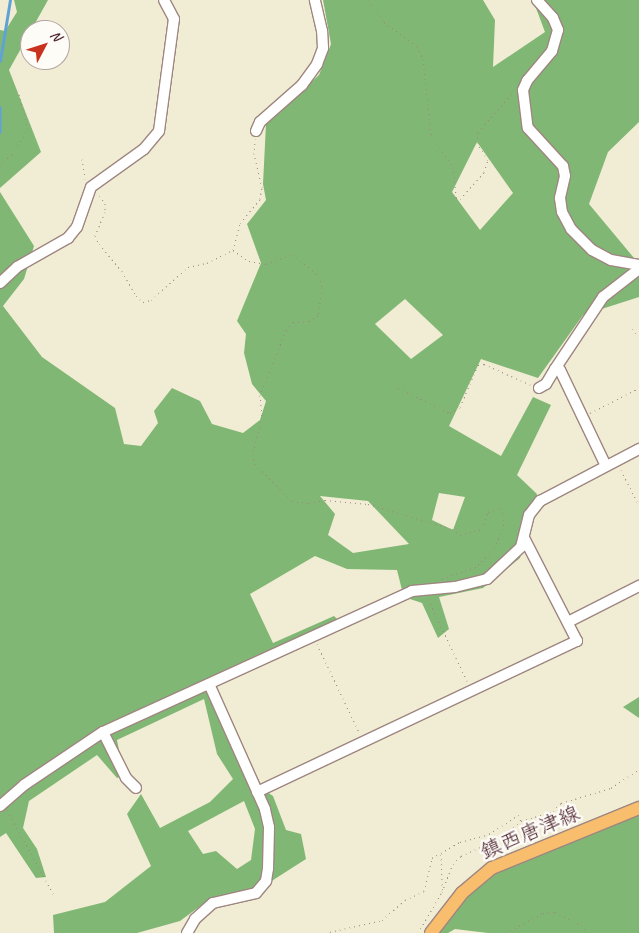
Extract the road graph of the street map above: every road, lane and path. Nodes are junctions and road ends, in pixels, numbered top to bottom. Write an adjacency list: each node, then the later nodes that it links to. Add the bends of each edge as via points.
1 (164, 0): 10 (street, via 174,20 159,131 144,149)
2 (315, 0): 7 (street, via 323,48 317,64 302,85 260,122)
3 (368, 0): 5 (path, via 384,22 417,46 422,59 431,135 453,167 456,198 460,199 484,172 488,160 477,144 478,132 512,91)
4 (537, 0): 5 (street, via 553,18 558,30 552,51)
5 (527, 81): 12 (street, via 524,118 528,128 564,166 560,198 562,212 571,229 592,250 611,260)
6 (18, 90): 9 (path, via 28,129 12,154)
7 (256, 131): 11 (path, via 254,154 262,188 260,199 240,223)
8 (82, 159): 10 (path, via 82,174)
9 (0, 165)
10 (91, 187): 11 (path, via 105,203 105,212 95,236 143,302 151,300 188,267 207,263); 14 (street, via 77,227 68,238 16,267)
11 (233, 250): 27 (path, via 249,261 266,264 293,254 319,276 322,288 318,315 309,321 292,322 286,330 260,395 262,417 253,454 255,464 292,501 368,504 452,529 460,535 482,529 488,512 500,508 504,515 503,529 493,550 476,567)
12 (639, 265)
13 (639, 269): 17 (street, via 603,297)
14 (0, 283)
15 (632, 329): 16 (path)
16 (639, 336)
17 (555, 369): 19 (street); 21 (street, via 564,376)
18 (398, 388): 19 (path, via 450,413 460,407 478,365 484,364)
19 (539, 388)
20 (639, 388): 21 (path)
21 (583, 416): 24 (street)
22 (639, 449): 23 (street)
23 (616, 460): 24 (street); 25 (path)
24 (606, 466): 26 (street, via 540,500 529,515)
25 (639, 504)
26 (524, 538): 29 (street, via 513,557 487,579 455,587); 30 (street)
27 (438, 580)
28 (639, 586): 30 (street)
29 (420, 589): 31 (street); 33 (path)
30 (568, 622): 33 (street, via 577,641)
31 (313, 636): 32 (street); 35 (path)
32 (209, 684): 34 (street); 38 (street)
33 (472, 691): 35 (street)
34 (103, 732): 37 (street, via 126,778); 39 (street)
35 (364, 742): 38 (street)
36 (639, 769): 41 (path, via 611,788 561,803 553,811)
37 (136, 788)
38 (257, 792): 46 (street, via 270,827 266,882 256,893 213,903 195,919)
39 (2, 805): 44 (path)
40 (639, 808): 49 (main road, 鎮西唐津線, via 492,868 467,888)
41 (521, 821): 42 (path, via 518,815 489,834 460,842); 43 (path, via 497,839 461,856 453,864)
42 (441, 853): 43 (path); 45 (path, via 428,865 424,891 405,900 372,925)
43 (442, 892): 48 (path)
44 (55, 897)
45 (334, 932): 47 (path)
46 (187, 933)
47 (325, 933)
48 (418, 933)
49 (431, 933)
50 (455, 933): 51 (path, via 506,933 543,913 555,912 581,925)
51 (587, 933)

